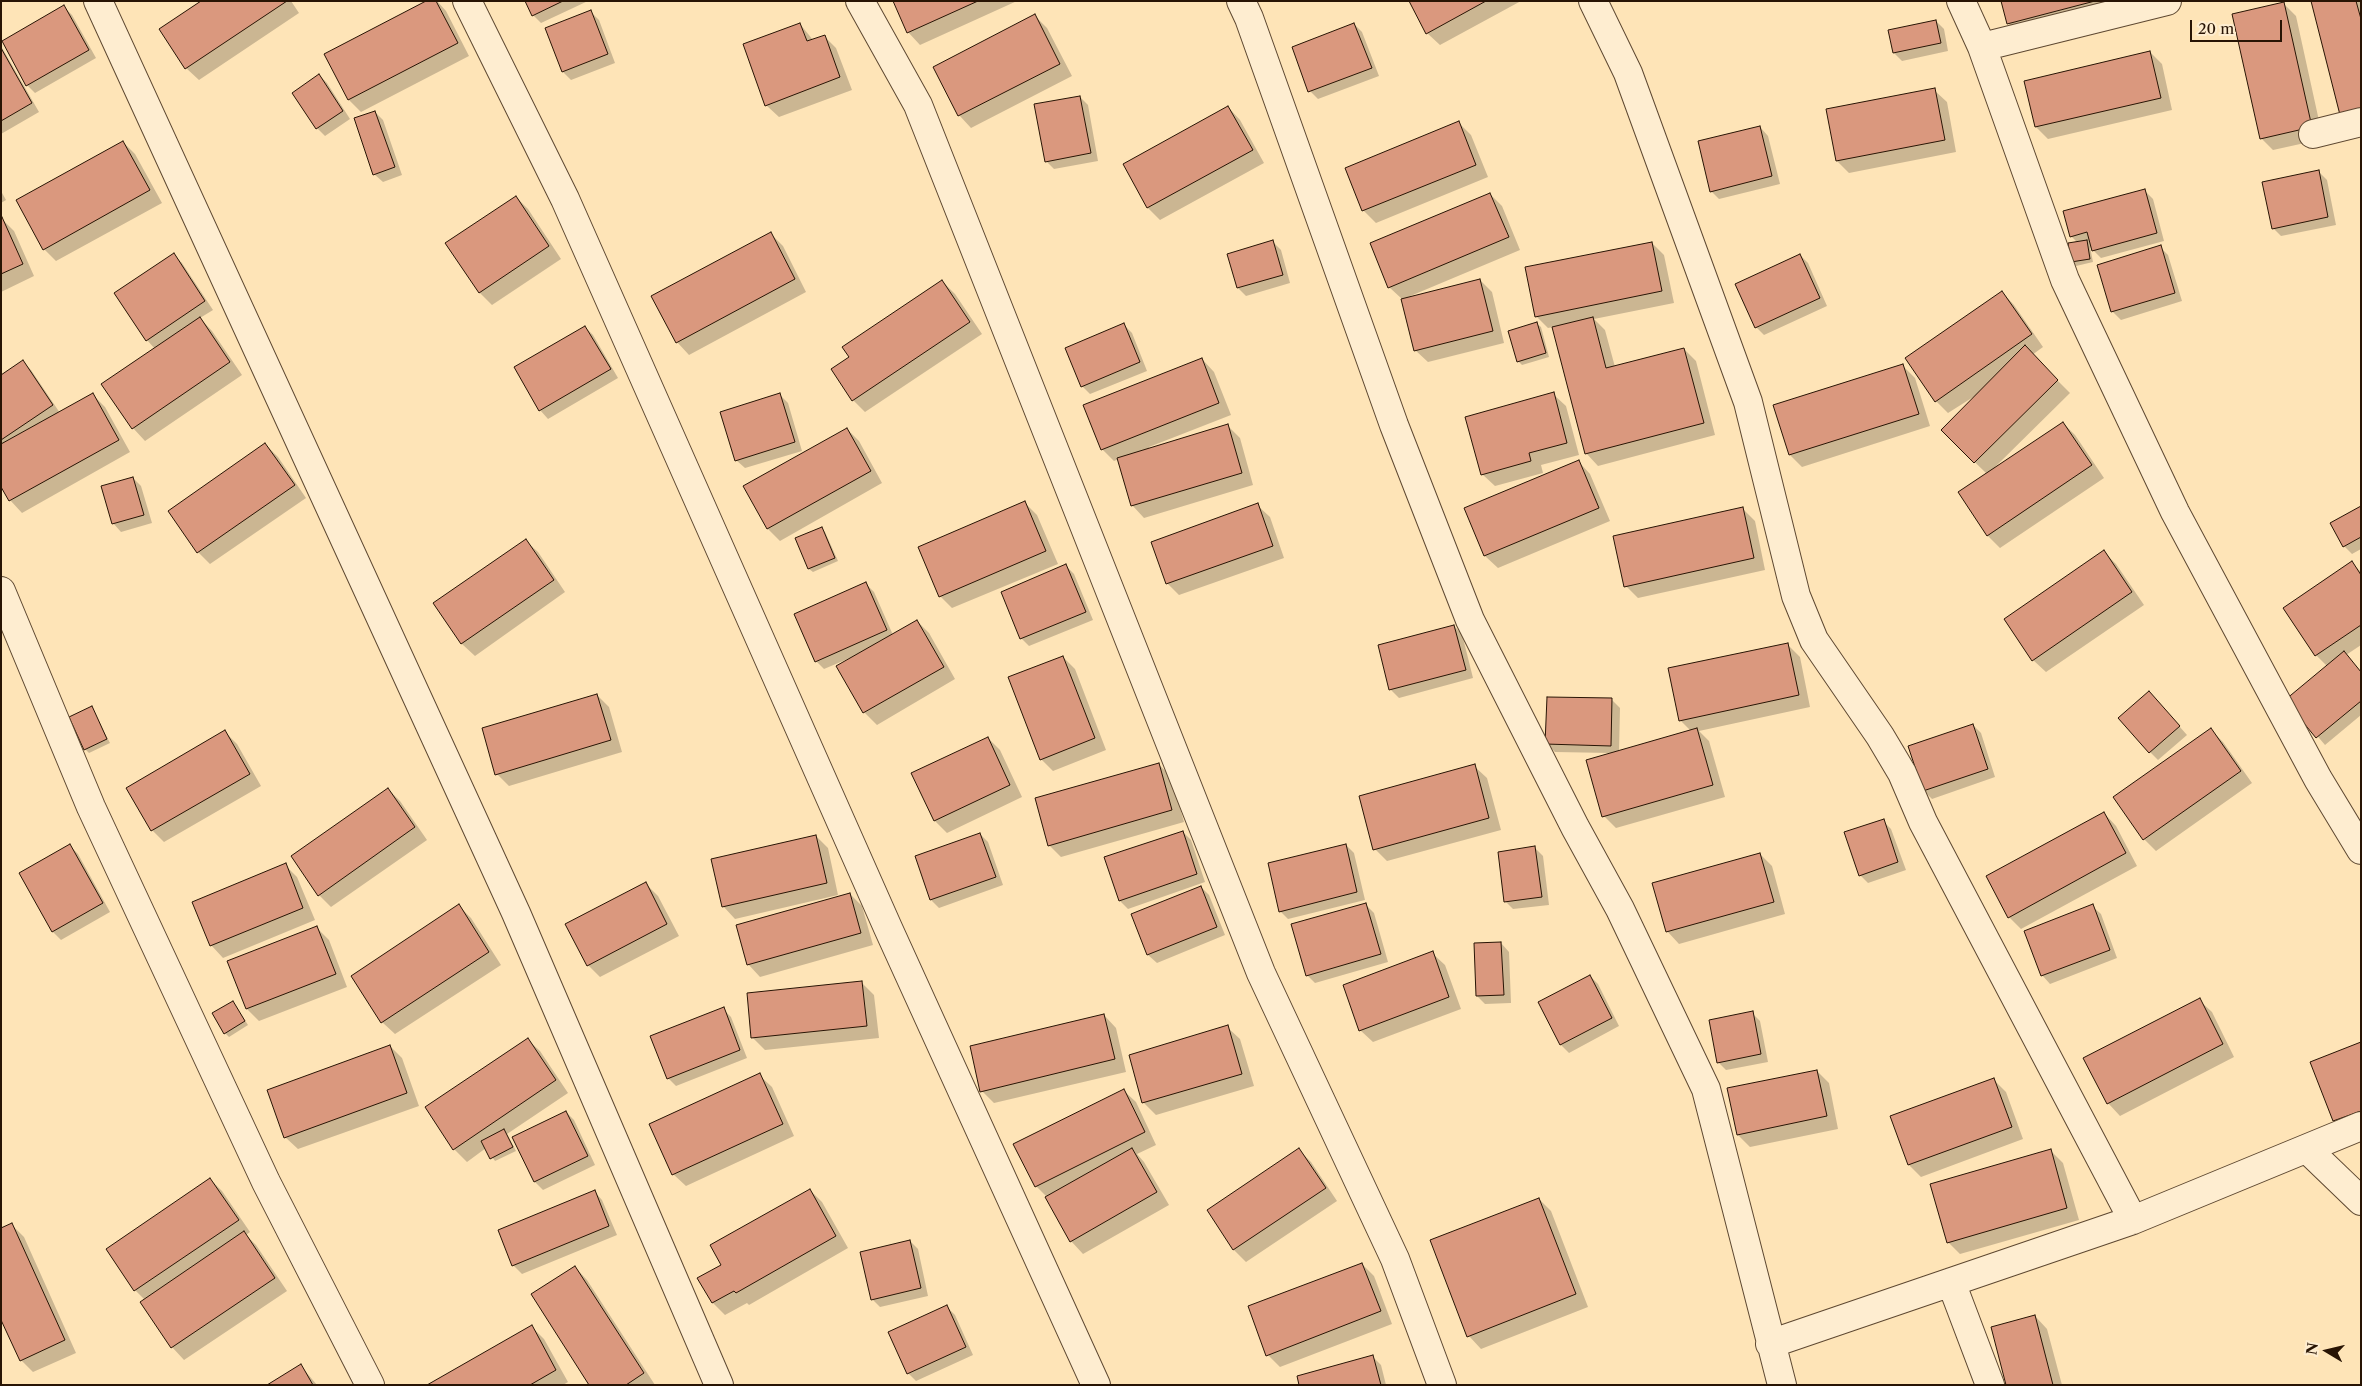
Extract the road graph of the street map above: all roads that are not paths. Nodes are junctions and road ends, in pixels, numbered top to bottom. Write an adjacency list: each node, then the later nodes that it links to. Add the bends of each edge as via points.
1 (98, 1): 20 (street, via 516,913)
2 (467, 1): 21 (street, via 565,199 884,918)
3 (860, 1): 22 (street, via 918,105 1261,973 1395,1260)
4 (1241, 1): 18 (street, via 1394,425 1470,620 1620,910 1706,1089)
5 (1593, 1): 16 (street, via 1628,73 1748,402 1796,596 1814,640 1902,773 1923,822)
6 (1961, 1): 8 (street)
7 (2167, 1): 8 (street)
8 (1982, 47): 12 (street, via 2065,280 2175,512 2318,779)
9 (2361, 122): 10 (street)
10 (2313, 134)
11 (1, 591): 19 (street, via 91,807 266,1182)
12 (2361, 850)
13 (2361, 1126): 14 (street)
14 (2307, 1149): 15 (street); 16 (street)
15 (2361, 1201)
16 (2133, 1220): 17 (street)
17 (1952, 1282): 18 (street); 24 (street)
18 (1770, 1344): 23 (street)
19 (370, 1385)
20 (719, 1385)
21 (1096, 1385)
22 (1442, 1385)
23 (1782, 1385)
24 (1990, 1385)

